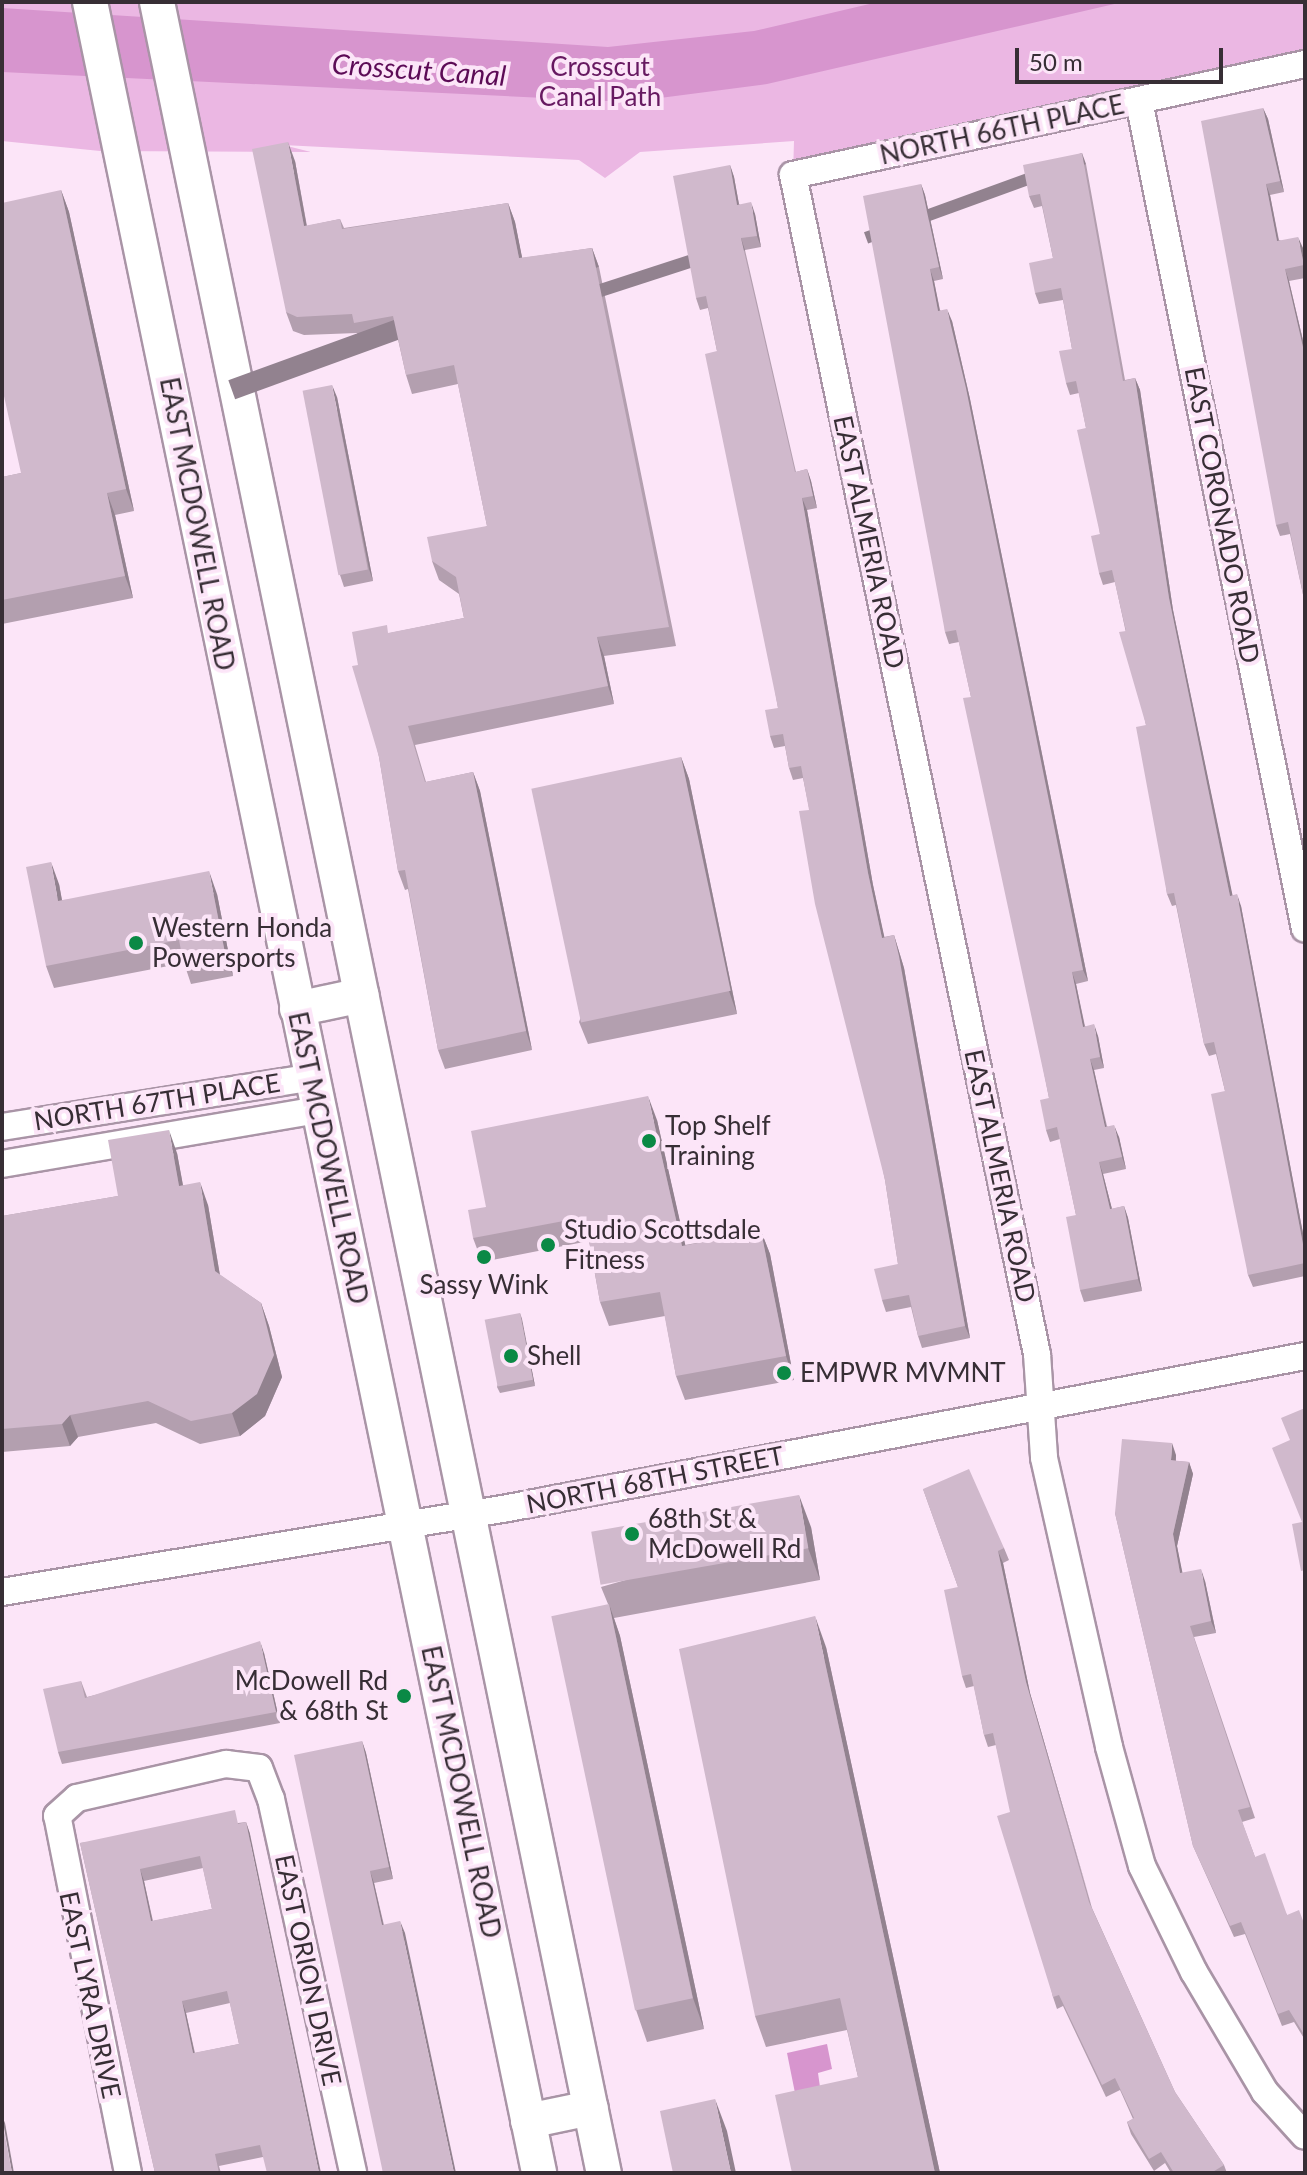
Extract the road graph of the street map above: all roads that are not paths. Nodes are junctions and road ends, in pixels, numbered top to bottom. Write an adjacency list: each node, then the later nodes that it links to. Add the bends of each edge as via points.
1 (91, 6): 8 (main road, EAST MCDOWELL ROAD)
2 (158, 7): 7 (main road)
3 (1305, 64): 4 (street, NORTH 66TH PLACE)
4 (1139, 101): 5 (street, NORTH 66TH PLACE); 6 (street, EAST CORONADO ROAD)
5 (793, 175): 14 (street, EAST ALMERIA ROAD, via 1037,1354)
6 (1305, 929)
7 (362, 995): 8 (main road); 15 (main road)
8 (297, 1009): 9 (main road, EAST MCDOWELL ROAD)
9 (313, 1077): 10 (main road, EAST MCDOWELL ROAD); 11 (street, NORTH 67TH PLACE)
10 (319, 1110): 12 (street, NORTH 67TH PLACE); 16 (main road, EAST MCDOWELL ROAD)
11 (2, 1127)
12 (2, 1164)
13 (1305, 1356): 14 (street, NORTH 68TH STREET)
14 (1041, 1408): 15 (street, NORTH 68TH STREET); 21 (street, EAST ALMERIA ROAD, via 1044,1458 1142,1866 1265,2092)
15 (468, 1514): 16 (street, NORTH 68TH STREET); 19 (main road)
16 (405, 1524): 17 (street, NORTH 68TH STREET); 20 (main road, EAST MCDOWELL ROAD)
17 (2, 1592)
18 (57, 1816): 22 (street, EAST LYRA DRIVE); 23 (street, EAST ORION DRIVE, via 77,1798 226,1764 259,1768)
19 (591, 2108): 20 (main road); 25 (main road)
20 (528, 2121): 24 (main road, EAST MCDOWELL ROAD)
21 (1305, 2136)
22 (128, 2173)
23 (353, 2173)
24 (539, 2173)
25 (604, 2173)

